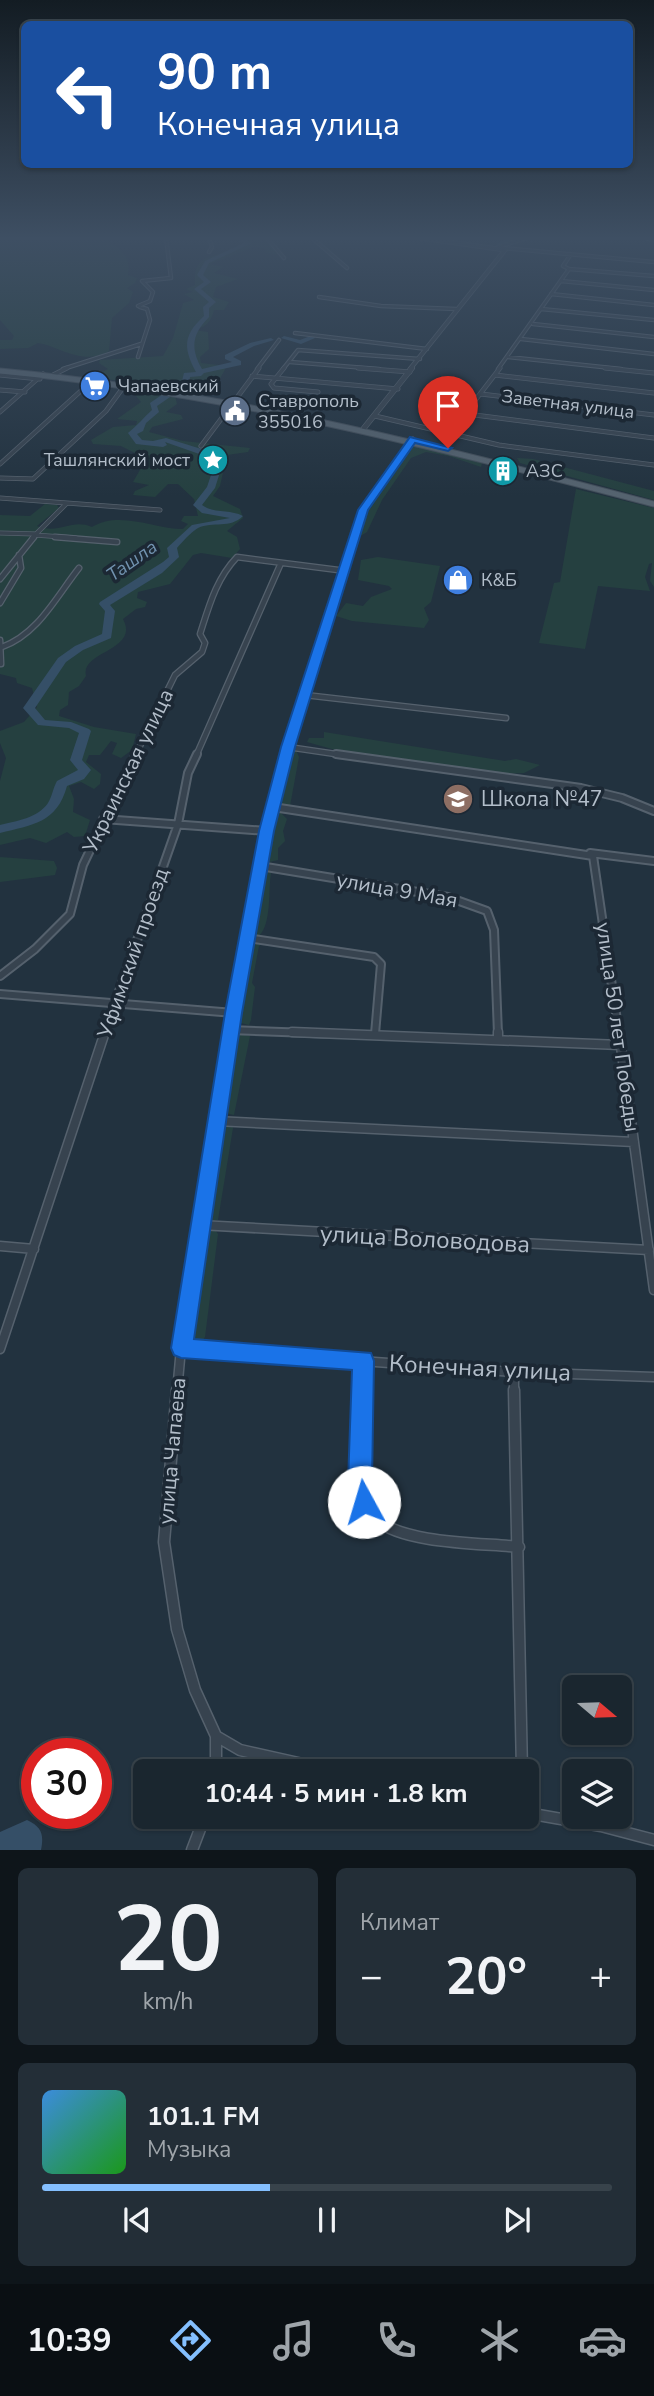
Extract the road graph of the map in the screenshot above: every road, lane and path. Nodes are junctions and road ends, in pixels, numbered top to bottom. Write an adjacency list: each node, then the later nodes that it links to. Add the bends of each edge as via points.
1 (148, 323): 8 (street)
2 (446, 323): 9 (street)
3 (533, 324): 5 (street); 6 (street)
4 (295, 333): 9 (street)
5 (654, 337)
6 (521, 339): 10 (street); 12 (street)
7 (279, 340): 20 (street)
8 (141, 344): 11 (street); 18 (street, via 113,349 106,356)
9 (427, 349): 13 (street)
10 (654, 354)
11 (138, 357)
12 (508, 357): 17 (street); 19 (street)
13 (420, 359): 14 (street, via 298,350); 15 (street)
14 (290, 362): 15 (street); 22 (street)
15 (410, 372): 24 (street)
16 (0, 373): 21 (main road)
17 (654, 373)
18 (53, 375): 21 (main road); 23 (main road)
19 (495, 375): 28 (street); 29 (street)
20 (252, 376): 22 (street); 30 (street)
21 (42, 377): 23 (street); 26 (street)
22 (278, 378): 24 (street); 27 (street, via 271,387)
23 (93, 381): 30 (main road); 40 (street); 42 (street, via 122,389 106,411 33,480)
24 (398, 389): 33 (street)
25 (0, 390): 26 (street)
26 (26, 392): 31 (street)
27 (318, 392)
28 (654, 393)
29 (481, 394): 32 (street); 34 (street, Заветная улица)
30 (233, 402): 35 (main road); 39 (street)
31 (0, 412)
32 (467, 414): 36 (street); 37 (street)
33 (375, 415): 35 (street); 36 (street)
34 (654, 415)
35 (364, 428): 38 (main road)
36 (450, 433): 41 (street, via 499,445)
37 (654, 438)
38 (413, 439): 45 (main road); 53 (street, улица Чапаева, via 363,510)
39 (201, 446)
40 (0, 464)
41 (654, 465)
42 (1, 479)
43 (0, 498): 44 (street)
44 (66, 504): 46 (street); 48 (street)
45 (654, 504)
46 (160, 510)
47 (0, 533): 48 (street)
48 (35, 534): 49 (street); 50 (street)
49 (117, 542)
50 (19, 555): 54 (street); 55 (street, via 21,568)
51 (281, 563): 53 (street); 63 (street, Украинская улица, via 237,557 216,584 200,634 205,643 202,652 175,675); 65 (street, Уфимский проезд, via 188,773)
52 (79, 568): 56 (street, via 16,644)
53 (346, 571): 58 (street, улица Чапаева)
54 (0, 579)
55 (0, 603)
56 (1, 644): 57 (street)
57 (1, 664)
58 (305, 695): 59 (street); 60 (street, улица Чапаева)
59 (506, 718)
60 (288, 747): 61 (street, улица Чапаева); 62 (street, via 581,788)
61 (273, 807): 66 (street, улица Чапаева); 67 (street)
62 (653, 811): 64 (street)
63 (103, 819): 65 (street); 71 (street, Украинская улица, via 83,865 71,914)
64 (654, 819)
65 (178, 824): 66 (street); 73 (street, Уфимский проезд)
66 (267, 831): 69 (street, улица Чапаева)
67 (585, 853): 68 (street); 78 (street, улица 50 лет Победы, via 596,861)
68 (654, 861)
69 (260, 866): 70 (street, улица Чапаева); 77 (street, улица 9 Мая, via 449,897 487,911 494,930)
70 (247, 938): 74 (street, улица Чапаева); 76 (street, via 374,957 381,964)
71 (0, 976)
72 (0, 994): 73 (street)
73 (117, 1002): 74 (street); 83 (street, Уфимский проезд)
74 (233, 1013): 75 (street, улица Чапаева)
75 (230, 1030): 76 (street); 79 (street, улица Чапаева)
76 (375, 1035): 77 (street)
77 (498, 1040): 78 (street)
78 (620, 1045): 80 (street, улица 50 лет Победы)
79 (216, 1121): 80 (street); 81 (street, улица Чапаева)
80 (634, 1142): 84 (street, улица 50 лет Победы)
81 (200, 1225): 84 (street, улица Воловодова); 86 (street, улица Чапаева)
82 (0, 1246): 83 (street)
83 (34, 1249): 87 (street, Уфимский проезд)
84 (649, 1250): 85 (street, улица 50 лет Победы)
85 (654, 1290)
86 (181, 1348): 88 (street, Конечная улица); 92 (street, улица Чапаева, via 164,1542 177,1629 195,1690)
87 (0, 1349)
88 (363, 1361): 89 (street, Конечная улица); 91 (street, via 360,1483 364,1502 377,1521 398,1531)
89 (514, 1372): 90 (street, Конечная улица); 91 (street)
90 (654, 1377)
91 (519, 1547): 95 (street)
92 (216, 1736): 93 (street); 94 (street, via 240,1750)
93 (215, 1759)
94 (280, 1759)
95 (522, 1759)
96 (539, 1816): 98 (street)
97 (200, 1829): 99 (street)
98 (654, 1840)
99 (191, 1850)

